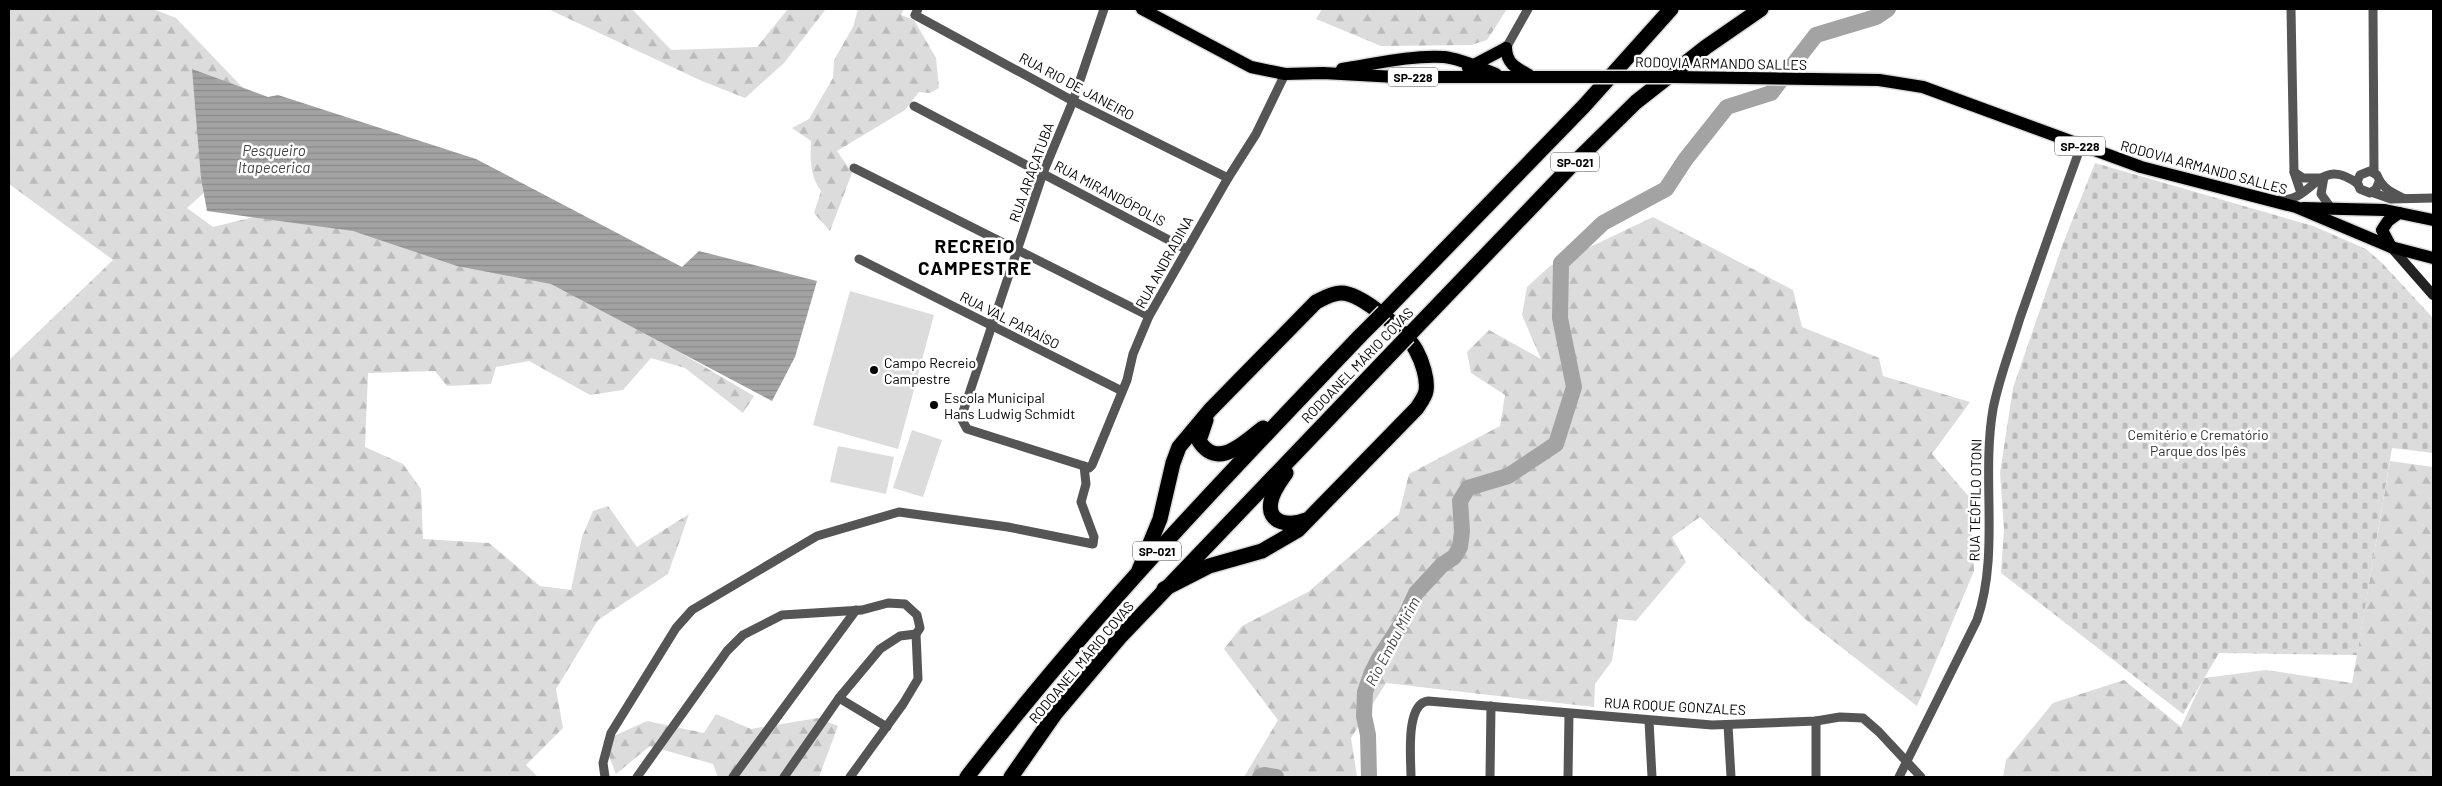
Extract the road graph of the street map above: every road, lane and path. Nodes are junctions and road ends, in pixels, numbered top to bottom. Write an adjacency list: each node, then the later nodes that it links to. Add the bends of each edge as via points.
1 (1104, 9): 17 (street, RUA ARAÇATUBA)
2 (1142, 9): 13 (main road, RODOVIA ARMANDO SALLES / SP-228, via 1246,64)
3 (1528, 9): 9 (street)
4 (1671, 9): 46 (highway, RODOANEL MÁRIO COVAS / SP-021, bridge, via 1584,106)
5 (1761, 9): 48 (highway, RODOANEL MÁRIO COVAS / SP-021, bridge, via 1636,102)
6 (2291, 9): 21 (street)
7 (2373, 9): 23 (street)
8 (916, 12): 17 (street, RUA RIO DE JANEIRO)
9 (1506, 48): 10 (main road); 11 (main road); 14 (main road, via 1506,59)
10 (1473, 65): 11 (main road); 12 (main road, via 1444,57 1395,60); 15 (main road)
11 (1492, 66): 15 (main road, via 1480,74); 16 (main road)
12 (1323, 73): 13 (main road, RODOVIA ARMANDO SALLES / SP-228); 15 (main road, RODOVIA ARMANDO SALLES / SP-228, via 1396,78)
13 (1286, 74): 25 (street, RUA ANDRADINA, via 1256,134)
14 (1531, 76): 16 (main road, RODOVIA ARMANDO SALLES / SP-228); 19 (main road, RODOVIA ARMANDO SALLES / SP-228, bridge, via 1899,82 1923,87)
15 (1454, 77): 16 (main road, RODOVIA ARMANDO SALLES / SP-228)
16 (1507, 77)
17 (1073, 101): 22 (street, RUA ARAÇATUBA); 25 (street, RUA RIO DE JANEIRO)
18 (914, 106): 22 (street, RUA MIRANDÓPOLIS)
19 (2081, 146): 32 (main road, RODOVIA ARMANDO SALLES / SP-228, via 2177,178); 62 (street, RUA TEÓFILO OTONI, via 2040,259 1993,408 1988,447 1988,577 1984,600)
20 (854, 168): 39 (street)
21 (2294, 172): 24 (street, via 2303,178); 29 (street)
22 (1043, 173): 38 (street, RUA MIRANDÓPOLIS); 39 (street, RUA ARAÇATUBA)
23 (2374, 173): 26 (street, via 2366,171); 27 (street)
24 (2324, 177): 26 (street, via 2338,172); 29 (street); 34 (street, via 2321,194)
25 (1228, 178): 38 (street, RUA ANDRADINA)
26 (2359, 180): 28 (street, via 2363,191)
27 (2379, 182): 28 (street); 30 (street)
28 (2371, 192): 30 (street, via 2379,197)
29 (2301, 193): 32 (street, via 2286,200)
30 (2403, 198): 31 (street)
31 (2433, 198)
32 (2267, 200): 33 (main road, RODOVIA ARMANDO SALLES / SP-228)
33 (2296, 207): 34 (main road, RODOVIA ARMANDO SALLES / SP-228); 37 (main road, RODOVIA ARMANDO SALLES / SP-228)
34 (2331, 208): 35 (main road, RODOVIA ARMANDO SALLES / SP-228)
35 (2399, 213): 36 (main road, RODOVIA ARMANDO SALLES / SP-228); 37 (main road, via 2382,230)
36 (2433, 220)
37 (2391, 247): 40 (main road, RODOVIA ARMANDO SALLES / SP-228); 42 (street)
38 (1186, 249): 43 (street, RUA ANDRADINA)
39 (1018, 250): 43 (street); 44 (street, RUA ARAÇATUBA)
40 (2433, 258)
41 (859, 259): 44 (street, RUA VAL PARAÍSO)
42 (2433, 295)
43 (1149, 316): 45 (street, RUA ANDRADINA)
44 (992, 326): 45 (street, RUA VAL PARAÍSO); 49 (street, RUA ARAÇATUBA, via 961,418 968,429)
45 (1122, 391): 49 (street, RUA ANDRADINA, via 1092,465)
46 (1292, 407): 47 (highway, via 1234,449 1222,454 1212,454 1199,441); 51 (highway, RODOANEL MÁRIO COVAS / SP-021)
47 (1210, 410): 50 (highway, via 1306,311 1327,296 1349,294 1373,306 1416,349 1426,382 1426,392 1417,408); 51 (highway, via 1179,447 1160,518)
48 (1310, 438): 50 (highway, via 1274,490 1270,502 1275,519 1284,524); 52 (highway, RODOANEL MÁRIO COVAS / SP-021)
49 (1084, 466): 63 (street, via 1086,484 1081,502 1094,537 1093,544 1008,527 899,512 817,536 692,610 676,628 611,733 603,763)
50 (1310, 519): 52 (highway, via 1273,546 1209,566)
51 (1139, 570): 68 (highway, RODOANEL MÁRIO COVAS / SP-021, via 1058,662)
52 (1164, 589): 69 (highway, RODOANEL MÁRIO COVAS / SP-021, via 1070,695)
53 (856, 610): 54 (street, via 888,603 904,604 916,616 920,628); 64 (street, via 782,615 743,635 727,651); 65 (street)
54 (916, 634): 55 (street, via 900,636 880,649); 61 (street, via 918,679)
55 (839, 698): 61 (street); 66 (street)
56 (1490, 706): 57 (street, RUA ROQUE GONZALES); 70 (street, RUA ROQUE GONZALES, via 1423,702 1416,710 1412,724); 71 (street)
57 (1569, 714): 58 (street, RUA ROQUE GONZALES); 72 (street)
58 (1649, 721): 60 (street, RUA ROQUE GONZALES); 73 (street)
59 (1816, 721): 60 (street, RUA ROQUE GONZALES); 62 (street, RUA ROQUE GONZALES, via 1863,718); 75 (street)
60 (1728, 725): 74 (street)
61 (887, 727): 67 (street)
62 (1908, 762): 76 (street, RUA TEÓFILO OTONI); 77 (street, RUA ROQUE GONZALES)
63 (605, 777)
64 (637, 777)
65 (733, 777)
66 (784, 777)
67 (850, 777)
68 (967, 777)
69 (1011, 777)
70 (1411, 777)
71 (1490, 777)
72 (1568, 777)
73 (1652, 777)
74 (1731, 777)
75 (1816, 777)
76 (1899, 777)
77 (1921, 777)

